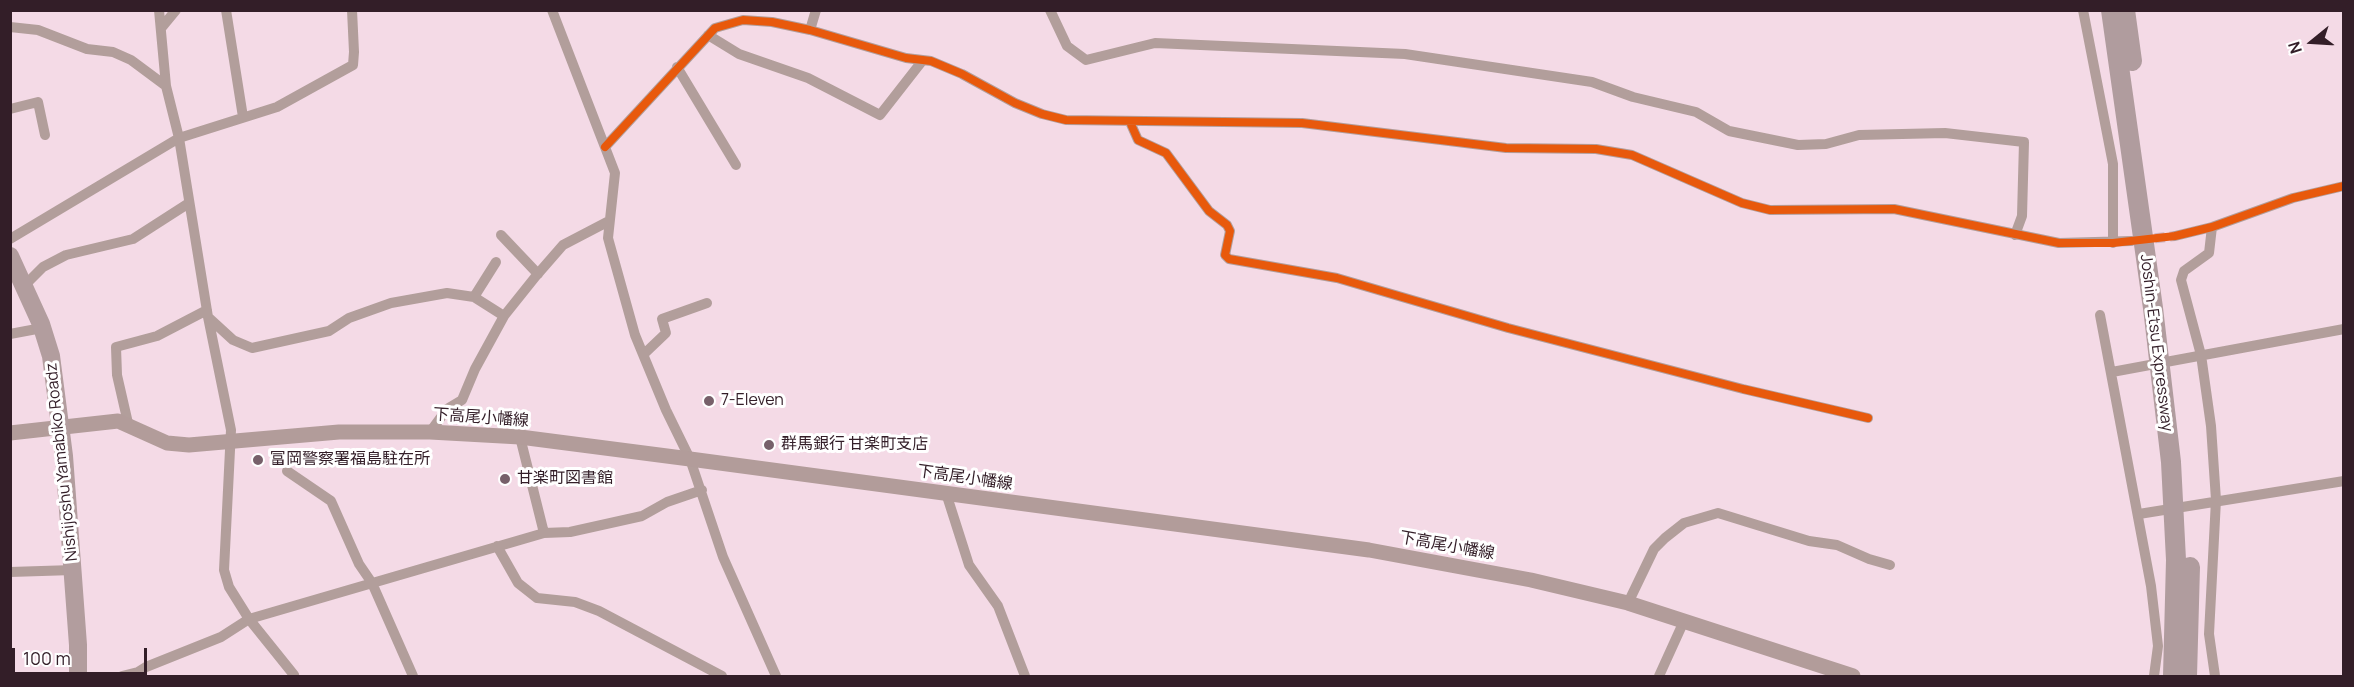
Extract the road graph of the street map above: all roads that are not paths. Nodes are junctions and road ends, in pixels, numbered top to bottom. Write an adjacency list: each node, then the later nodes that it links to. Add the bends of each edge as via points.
1 (159, 10): 12 (street)
2 (176, 10): 12 (street)
3 (226, 10): 19 (street)
4 (352, 10): 19 (street, via 352,65 277,107)
5 (552, 10): 23 (street)
6 (816, 10): 13 (street)
7 (1050, 10): 30 (street, via 1067,46 1086,60 1155,43 1405,54 1592,82 1633,97 1696,112 1729,131 1797,145 1826,144 1859,135 1922,133 2024,142 2022,216)
8 (2084, 10): 34 (street, via 2112,158)
9 (2111, 10): 84 (highway, Joshin-Etsu Expressway, via 2170,452 2176,560)
10 (2125, 10): 85 (highway, Joshin-Etsu Expressway, via 2184,458 2190,557)
11 (10, 27): 17 (street, via 38,30 87,49 113,52)
12 (162, 27): 17 (street)
13 (810, 30): 14 (street, via 743,20 715,28); 15 (street)
14 (708, 35): 15 (street, via 739,54 808,78 880,115); 16 (street)
15 (923, 60): 20 (street, via 963,74 1042,114 1066,120)
16 (677, 67): 23 (street); 24 (street)
17 (166, 86): 22 (street)
18 (10, 109): 21 (street, via 38,102)
19 (243, 117): 22 (street)
20 (1130, 122): 30 (street, via 1302,123 1506,148 1596,149 1632,155 1742,203 1770,210 1893,209); 50 (street, via 1137,140 1166,153 1209,211 1227,225 1230,231 1225,255 1229,259 1337,278 1508,328)
21 (45, 135)
22 (179, 138): 26 (street); 32 (street)
23 (605, 147): 27 (street, via 615,173)
24 (736, 165)
25 (2343, 186): 28 (street, via 2293,198)
26 (189, 203): 38 (street, via 134,239 66,255 44,267); 41 (street)
27 (609, 221): 37 (street, via 563,245); 47 (street, via 608,238)
28 (2212, 227): 31 (street); 48 (street, via 2209,253 2182,276)
29 (501, 234): 37 (street)
30 (2015, 235): 34 (street, via 2067,243)
31 (2175, 236)
32 (10, 239)
33 (2131, 241): 34 (street)
34 (2113, 243)
35 (10, 256): 38 (highway, Nishijoshu Yamabiko Roadz)
36 (496, 262): 39 (street)
37 (538, 274): 43 (street)
38 (24, 286): 44 (highway, Nishijoshu Yamabiko Roadz)
39 (474, 297): 41 (street, via 447,293 391,303 349,318 329,331 252,348 233,340); 43 (street)
40 (707, 303): 47 (street, via 662,319 666,333)
41 (208, 314): 51 (street, via 157,336 116,347 117,375); 56 (street)
42 (2100, 315): 49 (street)
43 (504, 316): 53 (street, via 462,400 447,409)
44 (42, 328): 46 (street); 52 (highway, Nishijoshu Yamabiko Roadz, via 51,356)
45 (2343, 329): 48 (street)
46 (10, 334)
47 (644, 354): 57 (street)
48 (2198, 355): 49 (street); 62 (street)
49 (2112, 372): 63 (street)
50 (1868, 417)
51 (128, 423): 52 (main road, 下高尾小幡線); 56 (main road, 下高尾小幡線, via 154,438 178,445)
52 (60, 426): 54 (main road, 下高尾小幡線); 67 (highway, Nishijoshu Yamabiko Roadz)
53 (430, 432): 55 (main road, 下高尾小幡線); 56 (main road, 下高尾小幡線, via 339,432)
54 (10, 433)
55 (520, 437): 57 (main road, 下高尾小幡線); 64 (street)
56 (231, 441): 71 (street, via 224,570)
57 (690, 459): 60 (street); 61 (main road, 下高尾小幡線)
58 (287, 471): 69 (street, via 331,501 359,564)
59 (2343, 481): 62 (street)
60 (702, 490): 64 (street, via 642,516 570,532); 79 (street, via 723,556)
61 (946, 493): 70 (main road, 下高尾小幡線, via 1369,550); 80 (street, via 969,565 998,606)
62 (2212, 501): 63 (street); 86 (street, via 2209,634)
63 (2139, 514): 83 (street, via 2157,646)
64 (544, 533): 65 (street)
65 (496, 546): 69 (street); 78 (street, via 518,583 537,598 575,602 599,611)
66 (1890, 565): 70 (street, via 1837,544 1809,541 1718,513 1684,523 1665,538 1654,549)
67 (73, 570): 68 (street); 74 (highway, Nishijoshu Yamabiko Roadz)
68 (10, 572)
69 (372, 583): 71 (street); 77 (street)
70 (1628, 603): 72 (main road, 下高尾小幡線)
71 (249, 619): 73 (street, via 221,637 146,666); 76 (street)
72 (1684, 621): 81 (street); 82 (main road, 下高尾小幡線)
73 (139, 674): 75 (street)
74 (78, 676)
75 (122, 676)
76 (293, 676)
77 (414, 676)
78 (722, 676)
79 (776, 676)
80 (1025, 676)
81 (1659, 676)
82 (1853, 676)
83 (2154, 676)
84 (2173, 676)
85 (2187, 676)
86 (2215, 676)

